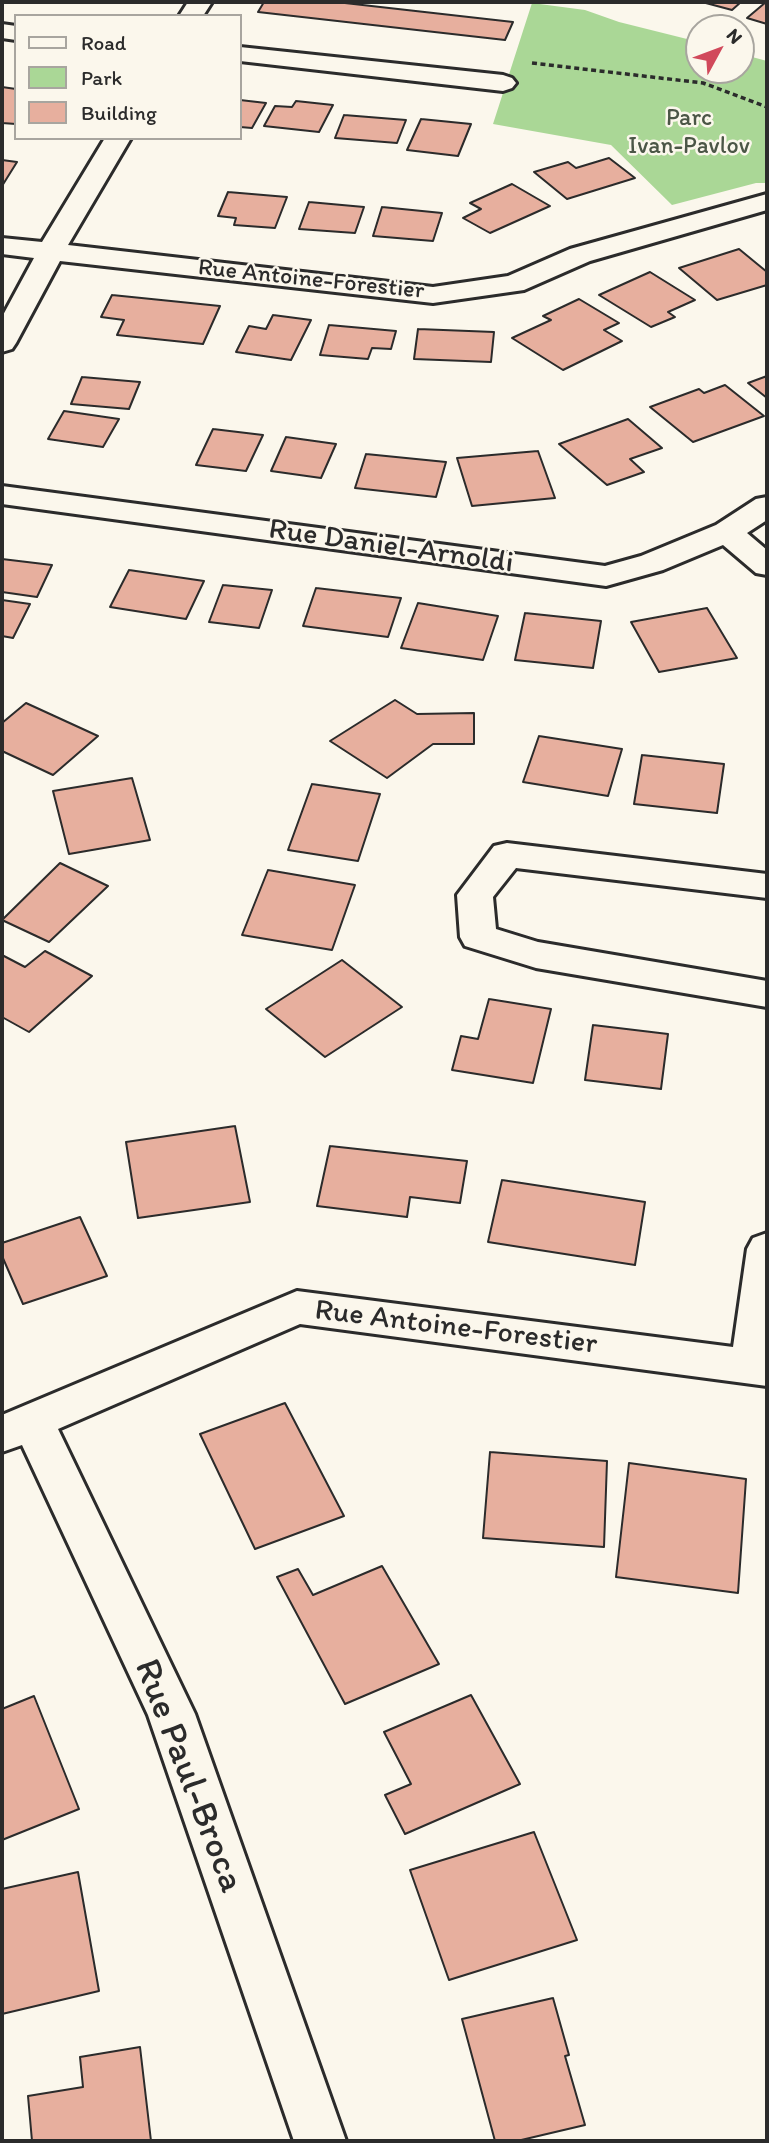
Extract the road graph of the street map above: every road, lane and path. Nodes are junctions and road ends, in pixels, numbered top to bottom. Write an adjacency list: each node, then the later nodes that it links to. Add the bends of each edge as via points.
1 (242, 54): 2 (street)
2 (503, 83): 3 (path, via 511,63 524,62 703,83)
3 (767, 107)
4 (117, 140): 7 (street)
5 (767, 202): 7 (street, Rue Antoine-Forestier, via 580,255 514,284 433,295)
6 (2, 246): 7 (street, Rue Antoine-Forestier)
7 (51, 251): 8 (street)
8 (2, 343)
9 (2, 495): 11 (street, Rue Daniel-Arnoldi, via 606,576 652,563)
10 (767, 506): 11 (street, Rue Daniel-Arnoldi)
11 (727, 532): 12 (street)
12 (767, 566)
13 (767, 886): 14 (street, via 507,855 475,895 478,937 536,955)
14 (767, 995)
15 (767, 1249): 16 (street)
16 (760, 1367): 17 (street, Rue Antoine-Forestier, via 297,1307)
17 (17, 1427): 18 (street, Rue Paul-Broca, via 171,1714)
18 (320, 2141)

